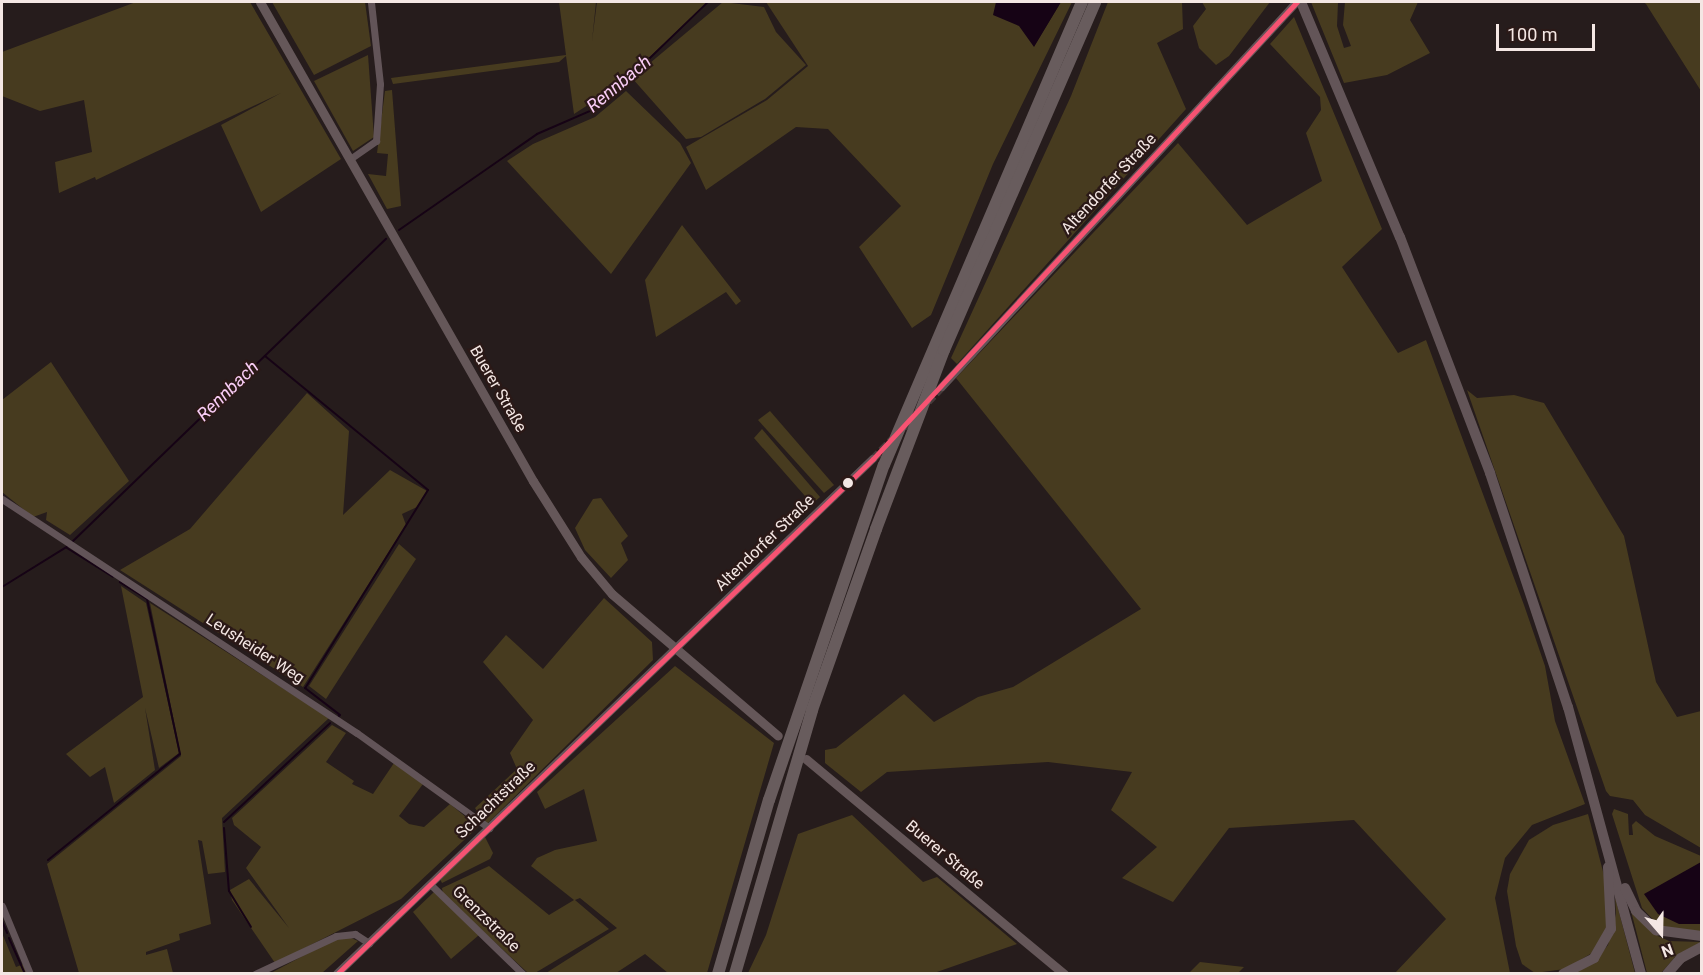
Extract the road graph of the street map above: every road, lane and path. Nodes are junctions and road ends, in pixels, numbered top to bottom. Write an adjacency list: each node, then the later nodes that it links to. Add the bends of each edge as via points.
1 (260, 2): 6 (main road, Buerer Straße)
2 (371, 2): 6 (street, via 380,84 376,141)
3 (1082, 2): 24 (highway, via 884,465 769,800)
4 (1095, 2): 25 (highway, via 1064,81 944,350 876,529 812,710)
5 (1301, 4): 7 (street, Altendorfer Straße); 14 (main road, via 1400,237 1491,473)
6 (350, 159): 10 (main road, Buerer Straße, via 560,527 612,594)
7 (942, 387)
8 (873, 459): 10 (street, Altendorfer Straße)
9 (2, 499): 13 (street, Leusheider Weg, via 357,733)
10 (676, 648): 11 (main road, Buerer Straße); 13 (street, Schachtstraße)
11 (778, 736)
12 (806, 759): 26 (main road, Buerer Straße)
13 (489, 828): 15 (street, Schachtstraße)
14 (1605, 837): 17 (main road, via 1629,899 1645,923 1672,935); 27 (main road, via 1611,929 1594,958); 28 (main road)
15 (430, 884): 18 (street, Schachtstraße); 23 (street, Grenzstraße)
16 (2, 906): 20 (street)
17 (1701, 936)
18 (369, 943): 21 (street, via 355,934 336,936); 22 (street, Schachtstraße)
19 (1701, 947): 29 (main road, via 1681,957)
20 (30, 974)
21 (255, 974)
22 (338, 974)
23 (523, 974)
24 (718, 974)
25 (735, 974)
26 (1064, 974)
27 (1563, 974)
28 (1641, 974)
29 (1667, 974)

